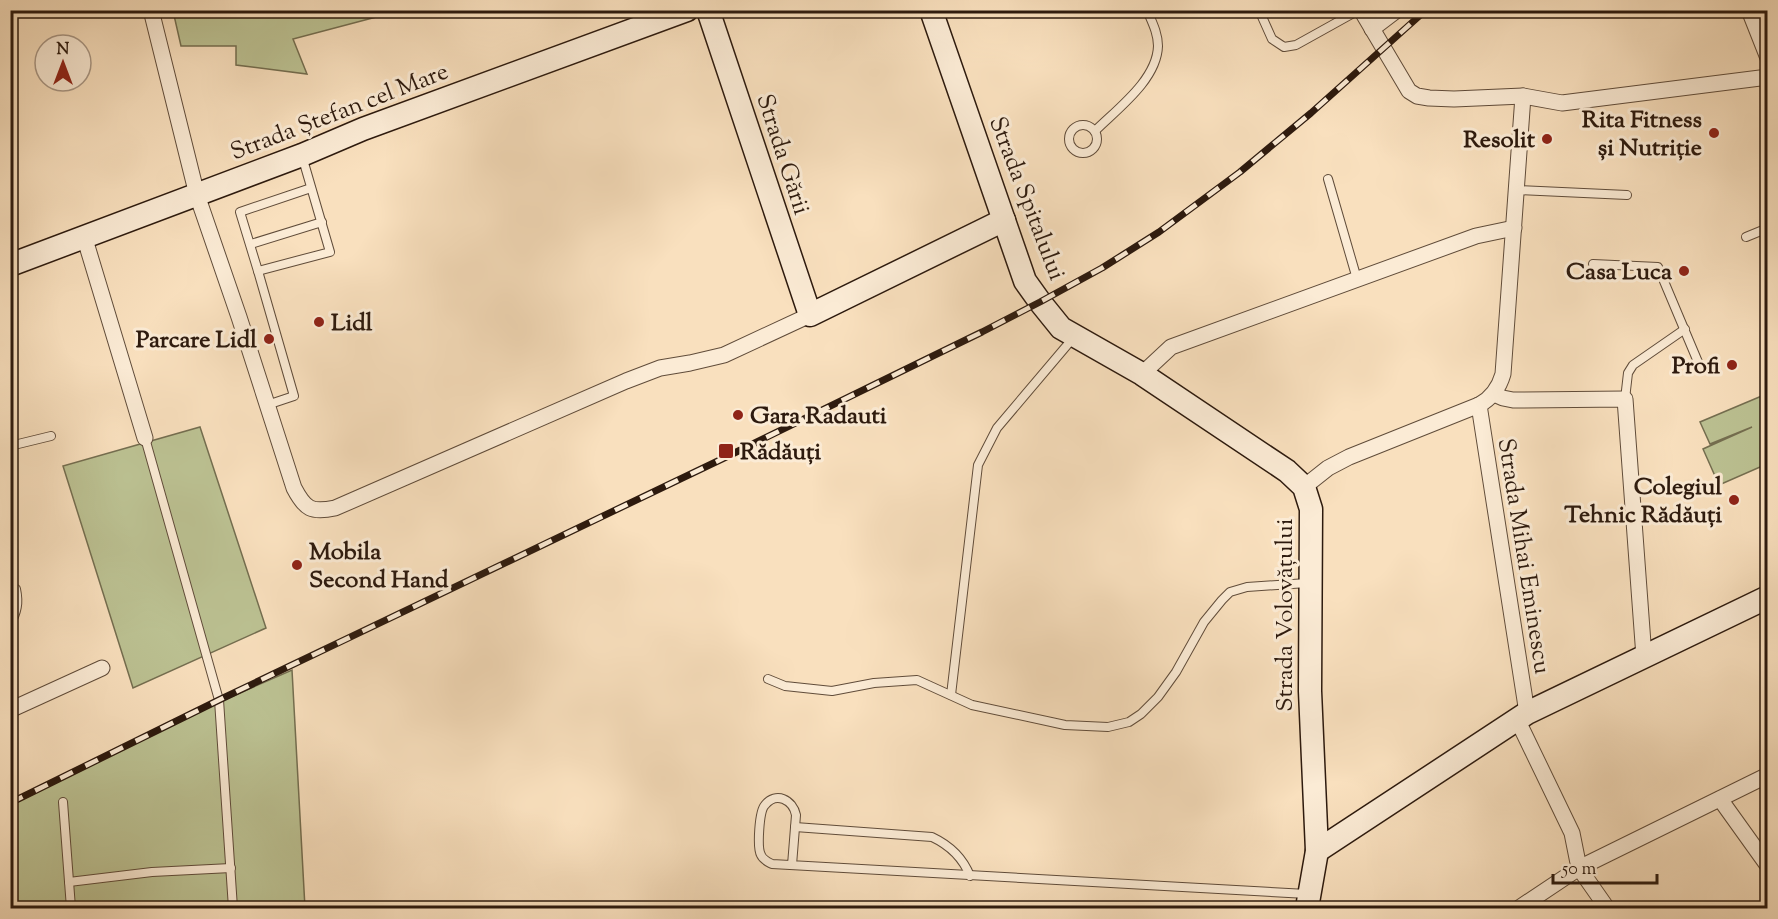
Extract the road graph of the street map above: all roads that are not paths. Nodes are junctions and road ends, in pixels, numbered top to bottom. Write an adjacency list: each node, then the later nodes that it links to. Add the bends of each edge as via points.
1 (151, 10): 19 (street)
2 (687, 10): 15 (main road, Strada Ștefan cel Mare)
3 (708, 10): 32 (main road, Strada Gării)
4 (931, 10): 21 (main road, Strada Spitalului)
5 (1147, 10): 14 (lane, via 1158,45 1150,74)
6 (1259, 10): 7 (lane, via 1272,39 1284,47 1296,45)
7 (1360, 10): 10 (street)
8 (1397, 10): 10 (street)
9 (1749, 10): 11 (street)
10 (1372, 29): 13 (street, via 1409,91 1417,96)
11 (1767, 58)
12 (1767, 76): 13 (street, via 1562,103)
13 (1523, 96): 18 (street)
14 (1095, 130)
15 (302, 155): 17 (lane); 19 (main road, Strada Ștefan cel Mare)
16 (1328, 179): 31 (lane)
17 (311, 188): 22 (lane); 27 (lane, via 240,212)
18 (1516, 190): 20 (lane); 23 (street)
19 (197, 195): 25 (main road, Strada Ștefan cel Mare); 39 (street)
20 (1627, 195)
21 (1004, 219): 32 (main road); 34 (main road, Strada Spitalului, via 1025,281 1061,328)
22 (322, 222): 27 (lane); 30 (lane, via 330,252)
23 (1514, 228): 31 (street, via 1476,236); 37 (street, via 1503,374)
24 (1767, 228): 26 (lane)
25 (84, 236): 28 (main road, Strada Ștefan cel Mare); 42 (street)
26 (1746, 237)
27 (251, 244): 30 (lane)
28 (10, 264)
29 (1593, 264): 33 (lane, via 1658,267)
30 (258, 271): 39 (lane, via 294,396)
31 (1357, 279): 36 (street, via 1171,347)
32 (810, 315): 39 (street, via 724,355 660,368 626,381 324,510 306,507 301,501)
33 (1685, 329): 35 (lane); 38 (lane, via 1633,364)
34 (1075, 336): 36 (main road, Strada Spitalului); 52 (lane, via 997,428 978,465)
35 (1698, 362)
36 (1142, 374): 44 (main road, Strada Spitalului, via 1287,471)
37 (1494, 394): 38 (street, via 1513,400); 40 (street, Strada Volovățului)
38 (1625, 399): 49 (street)
39 (267, 405)
40 (1479, 405): 44 (street, Strada Volovățului, via 1349,456); 54 (street, Strada Mihai Eminescu)
41 (51, 436): 43 (lane)
42 (145, 438): 62 (lane, via 219,700)
43 (10, 446)
44 (1304, 487): 45 (main road, Strada Volovățului, via 1311,509)
45 (1312, 583): 52 (lane, via 1246,587 1230,592 1204,622 1158,697 1129,722 1108,727 1065,725 972,705); 59 (main road, Strada Volovățului, via 1310,691)
46 (16, 589): 48 (lane, via 16,615)
47 (1767, 597): 49 (main road)
48 (10, 625)
49 (1644, 657): 54 (main road)
50 (102, 668): 53 (street)
51 (768, 678): 52 (lane, via 785,686 832,691 917,680)
52 (951, 695)
53 (10, 710)
54 (1522, 716): 59 (main road); 63 (street, Strada Mihai Eminescu, via 1572,833)
55 (1767, 775): 56 (street)
56 (1720, 799): 61 (street); 63 (street)
57 (63, 802): 65 (lane)
58 (795, 827): 60 (lane); 60 (lane, via 796,814 791,803 779,798 765,804 761,811 761,856 772,864); 64 (lane, via 932,837 944,842 960,858)
59 (1317, 851): 66 (main road, Strada Volovățului)
60 (792, 865): 64 (lane)
61 (1767, 866)
62 (231, 868): 65 (lane); 68 (lane)
63 (1579, 868): 69 (street); 70 (street, Strada Mihai Eminescu)
64 (970, 876): 66 (lane)
65 (69, 882): 67 (lane)
66 (1308, 901)
67 (71, 909)
68 (233, 909)
69 (1519, 909)
70 (1607, 909)

